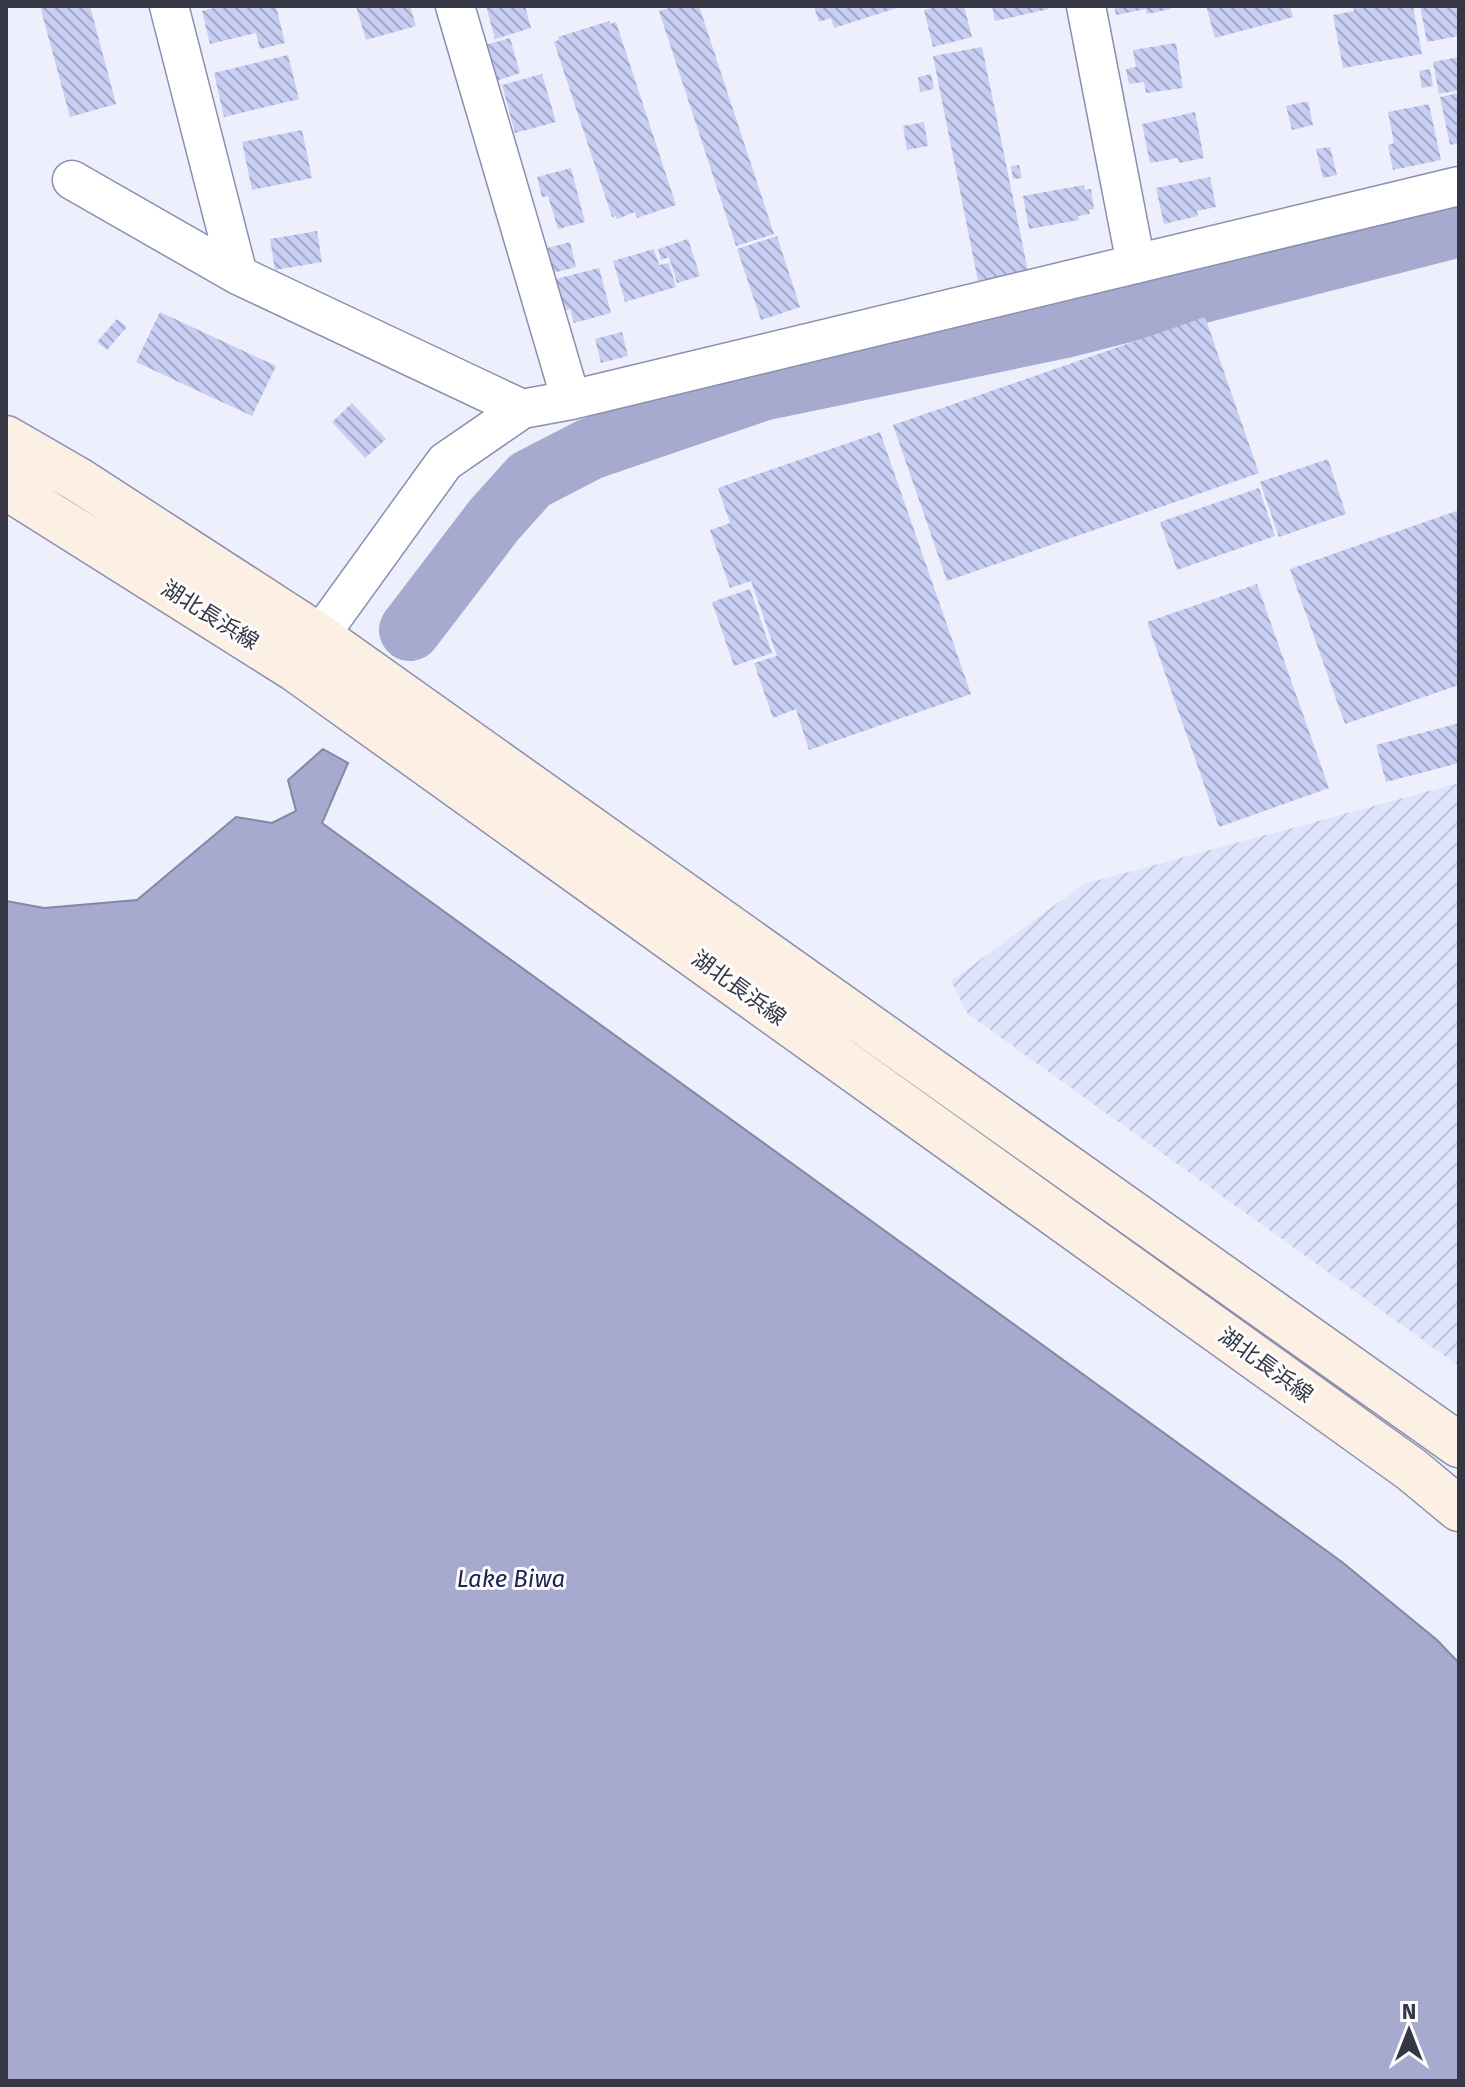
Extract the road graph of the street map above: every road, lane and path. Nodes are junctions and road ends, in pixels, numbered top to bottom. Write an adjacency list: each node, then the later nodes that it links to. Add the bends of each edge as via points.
1 (169, 6): 7 (street)
2 (455, 6): 8 (street)
3 (1086, 6): 6 (street)
4 (72, 180): 7 (street)
5 (1459, 186): 6 (street)
6 (1136, 264): 8 (street)
7 (238, 275): 9 (street)
8 (571, 400): 9 (street)
9 (522, 409): 12 (street, via 445,462)
10 (6, 438): 12 (main road, 湖北長浜線, via 77,479)
11 (6, 487): 12 (main road, 湖北長浜線)
12 (307, 652): 13 (main road, 湖北長浜線); 14 (main road, 湖北長浜線)
13 (1459, 1445)
14 (1459, 1509)

